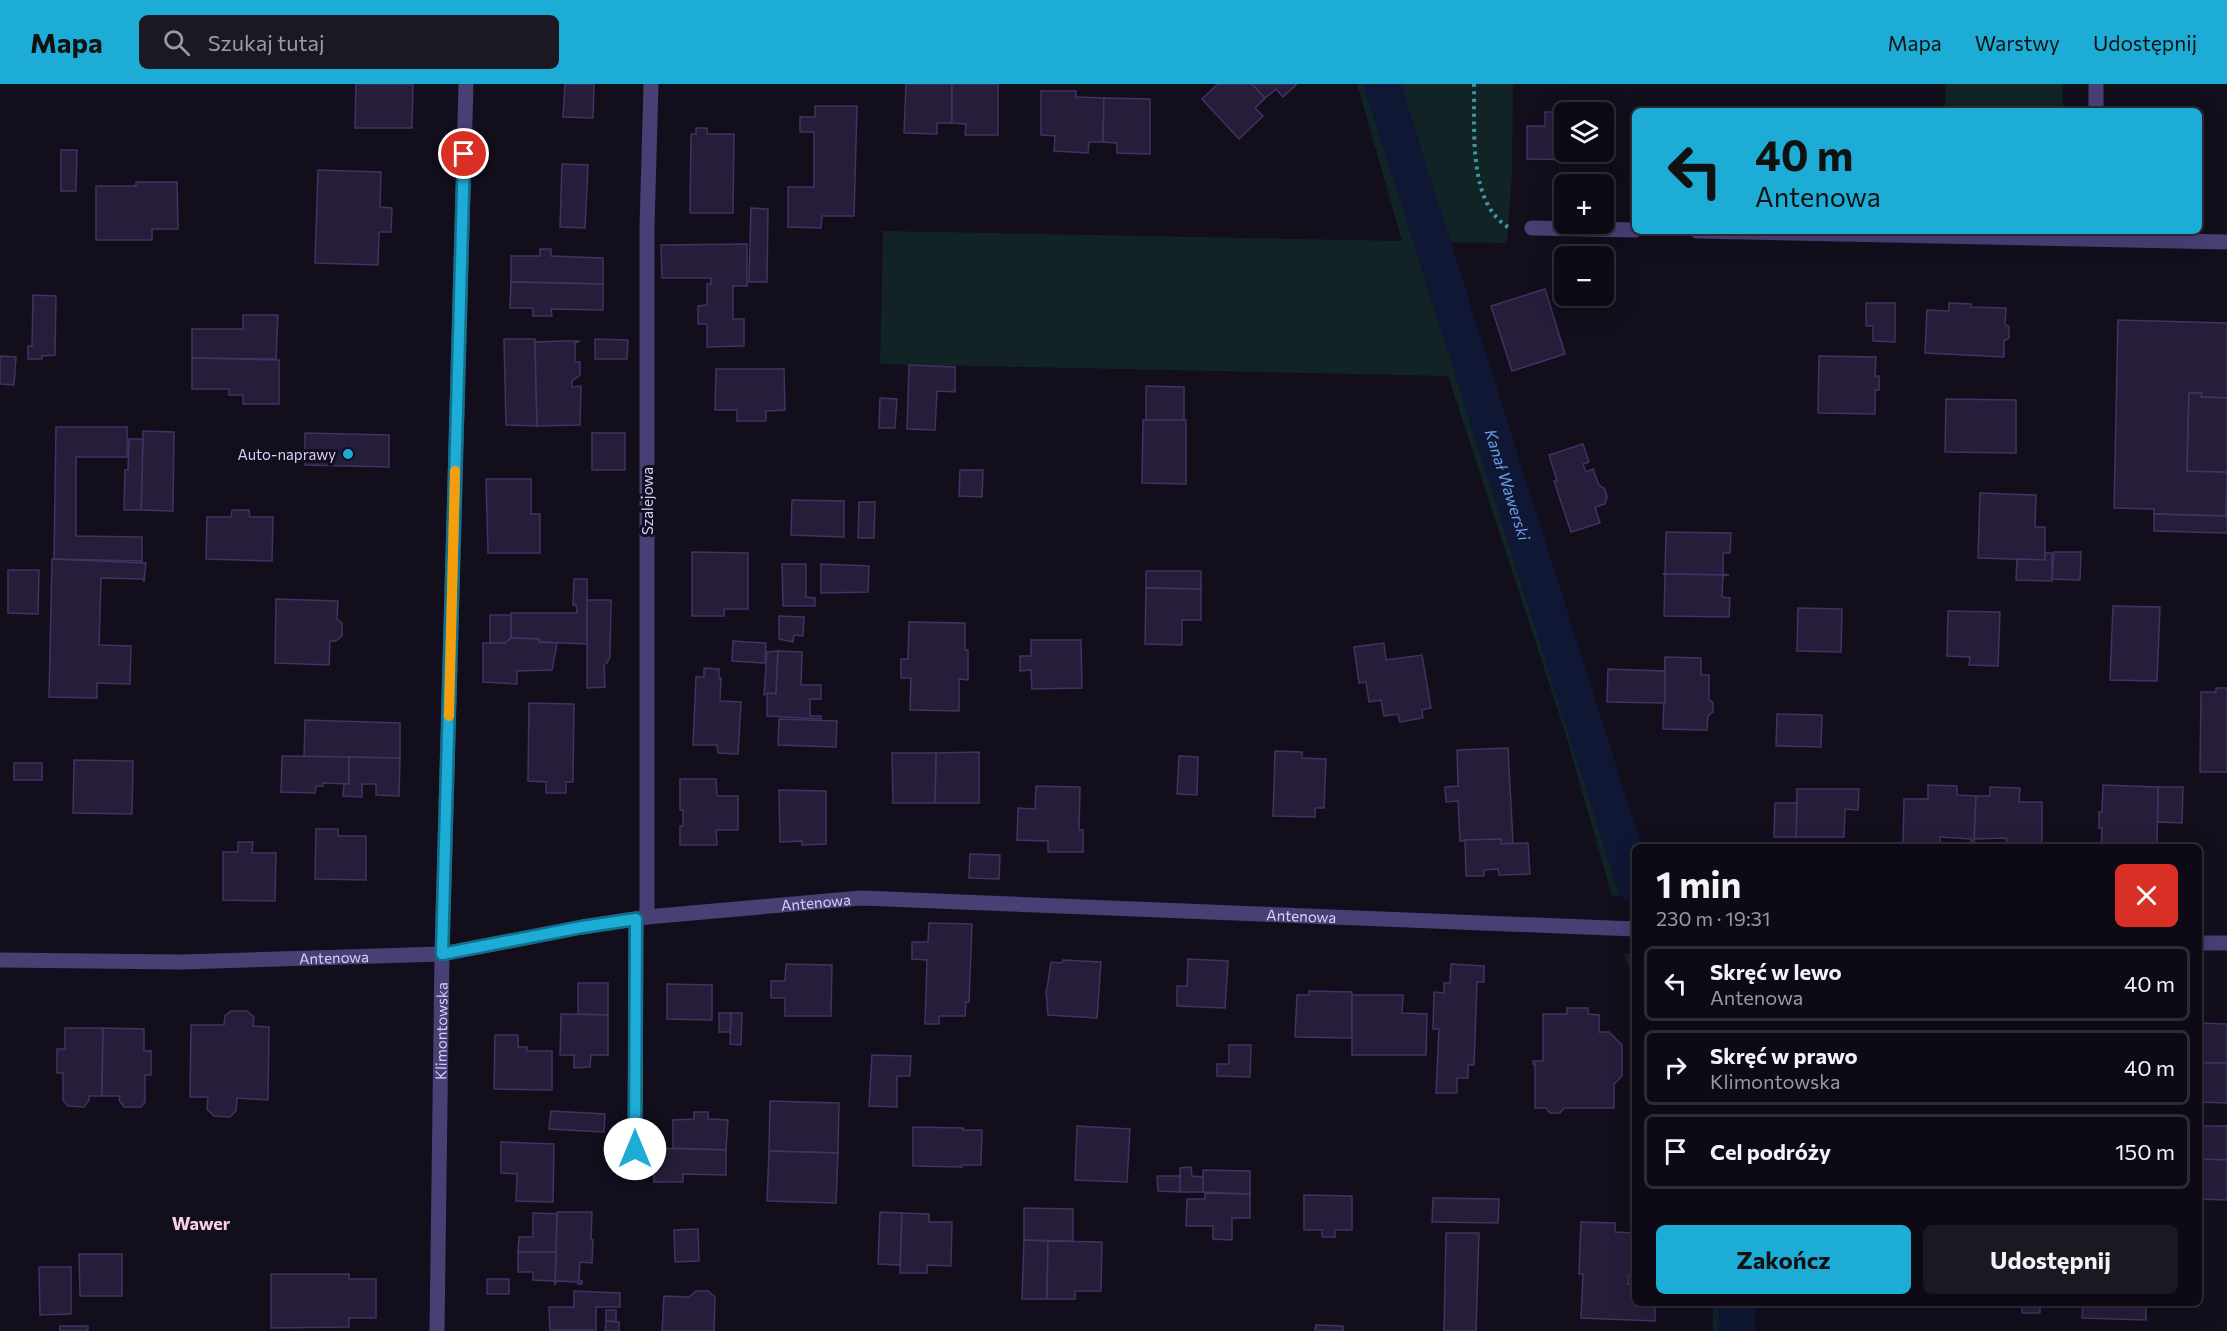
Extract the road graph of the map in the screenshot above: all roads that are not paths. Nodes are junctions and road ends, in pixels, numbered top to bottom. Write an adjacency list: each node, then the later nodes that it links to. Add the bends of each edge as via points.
1 (466, 84): 14 (street, Klimontowska)
2 (651, 84): 10 (street, Szalejowa)
3 (2096, 84): 4 (street)
4 (2096, 108)
5 (1532, 228): 6 (street)
6 (1632, 230)
7 (1993, 234): 8 (street)
8 (2092, 235): 9 (street)
9 (2227, 242)
10 (642, 918): 11 (street, Antenowa, via 861,898); 14 (street, Antenowa); 16 (street, Szalejowa)
11 (1632, 929)
12 (2202, 943): 13 (street)
13 (2227, 943)
14 (442, 954): 15 (street, Antenowa, via 181,962); 17 (street, Klimontowska)
15 (0, 960)
16 (635, 1149)
17 (437, 1331)

